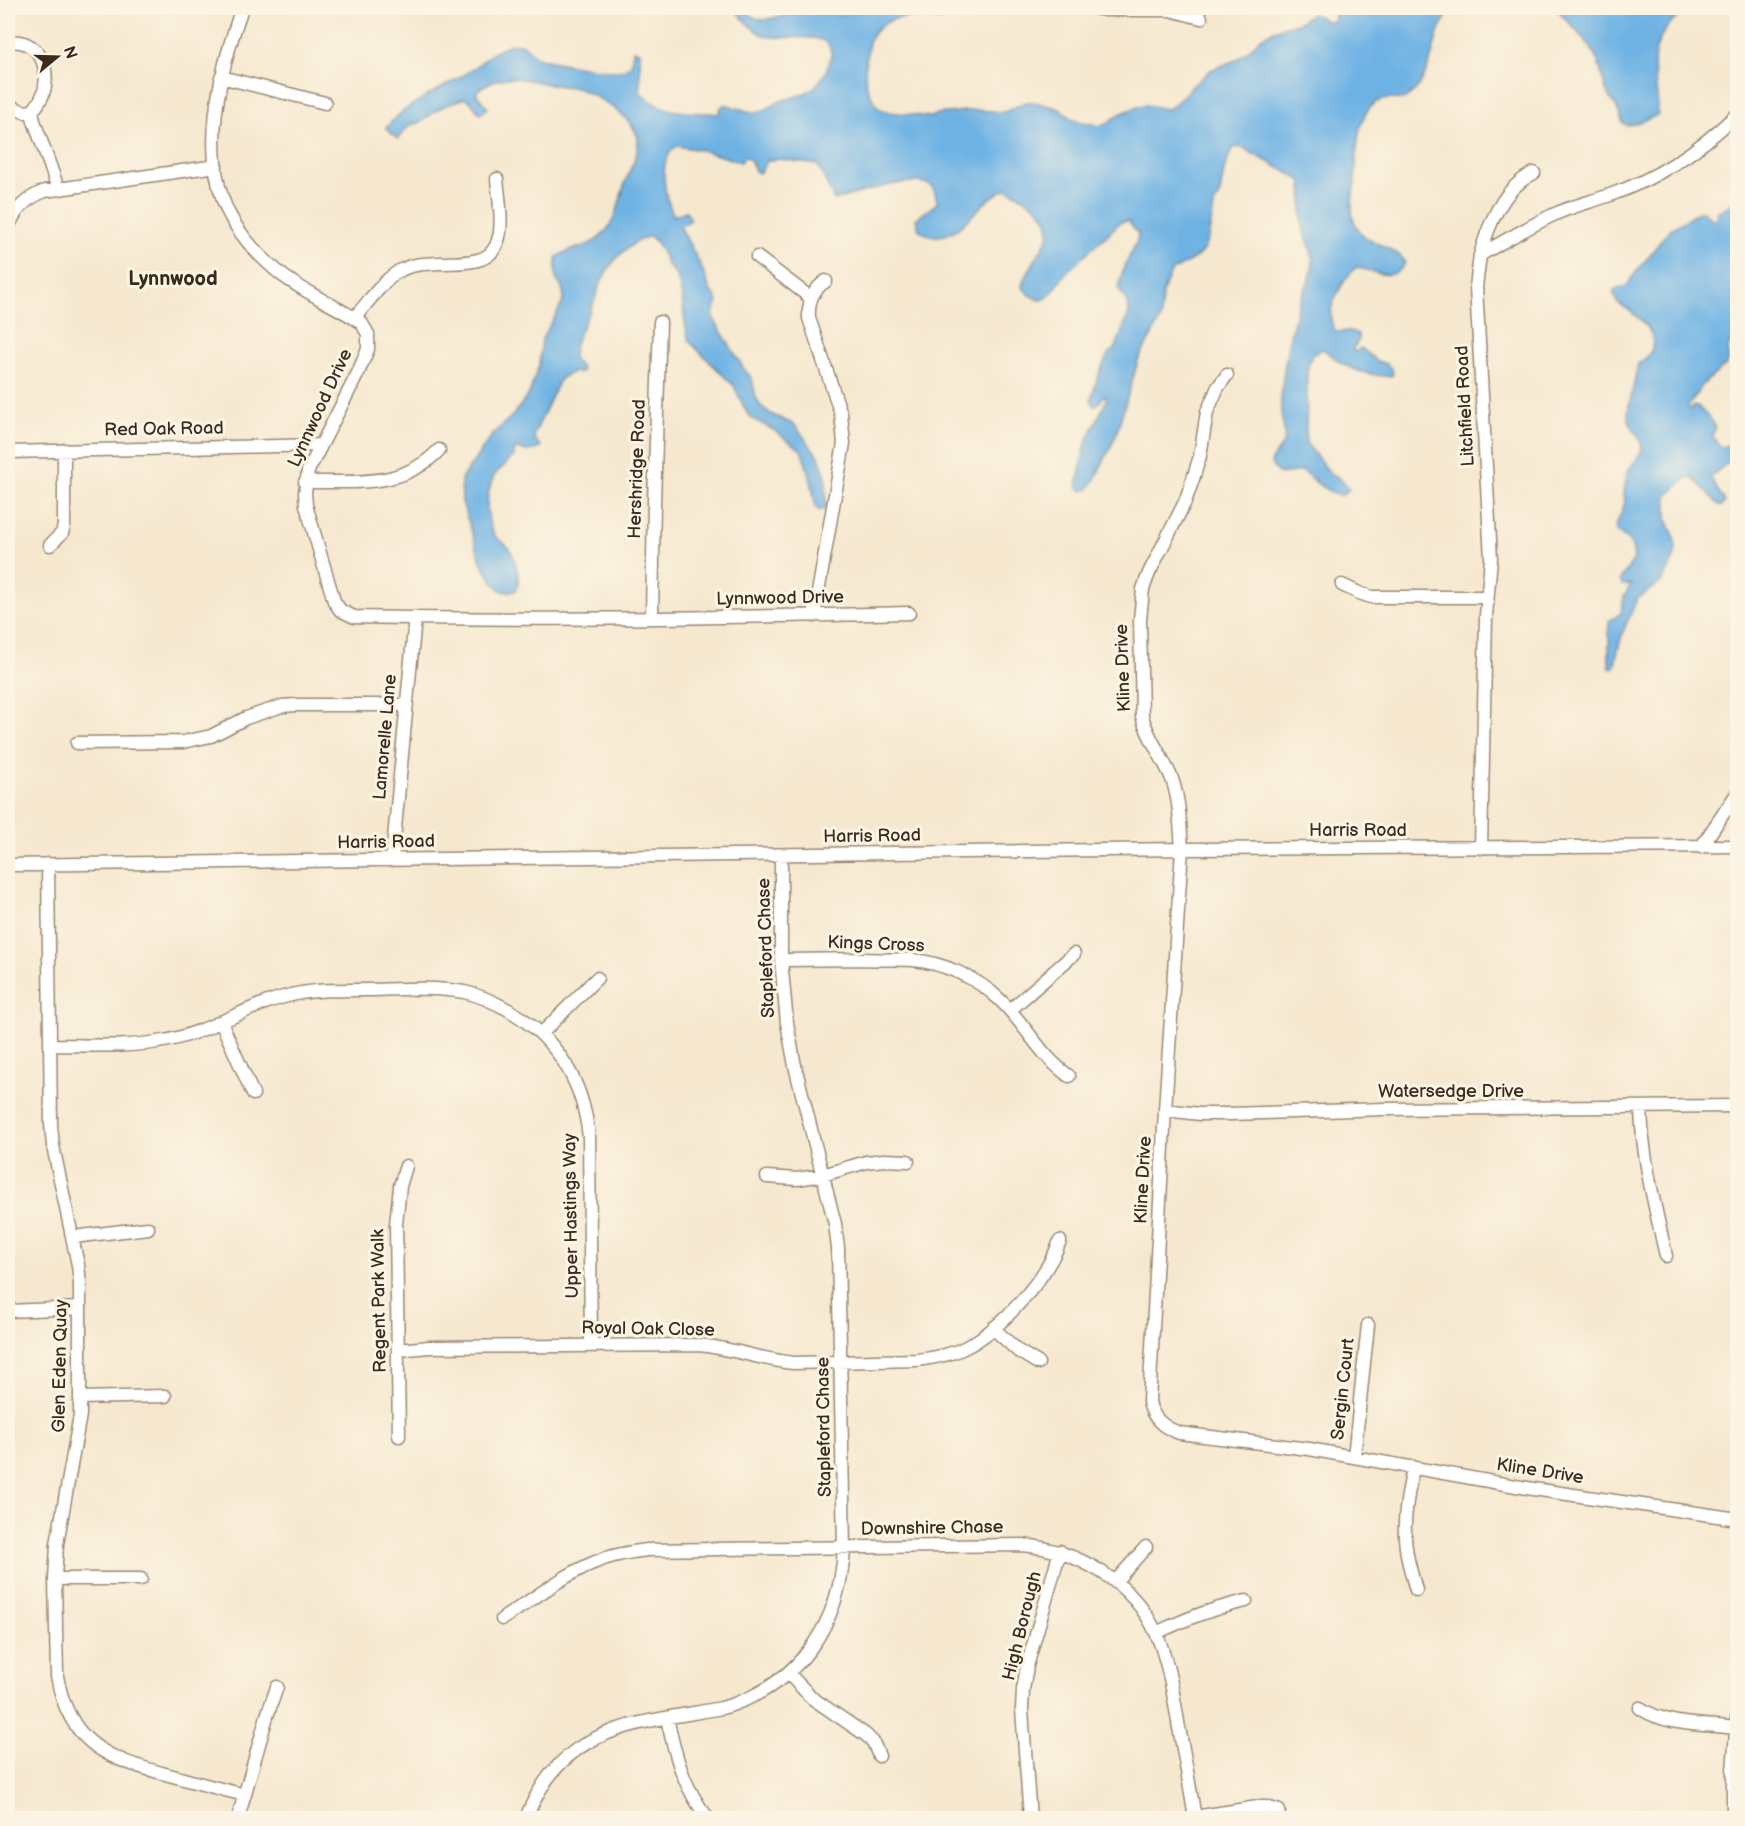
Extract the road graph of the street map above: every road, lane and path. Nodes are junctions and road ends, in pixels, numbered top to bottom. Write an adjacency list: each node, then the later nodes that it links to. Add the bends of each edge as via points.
1 (242, 8): 5 (street, Lynnwood Drive)
2 (1094, 8): 3 (street, via 1170,10)
3 (1201, 18)
4 (8, 42): 8 (street, via 29,45 45,68 43,94)
5 (221, 77): 6 (street); 10 (street, Lynnwood Drive)
6 (326, 103)
7 (8, 105): 8 (street)
8 (32, 111): 13 (street)
9 (1734, 117): 15 (street, via 1700,146 1661,171 1618,192 1553,215)
10 (216, 166): 13 (street); 19 (street, Lynnwood Drive, via 223,201 240,232 284,276)
11 (1534, 173): 15 (street, Litchfield Road, via 1523,178 1507,195)
12 (497, 179): 19 (street, via 501,232 491,254 478,260 404,268)
13 (58, 188): 14 (street, via 29,199 14,214)
14 (8, 229)
15 (1480, 255): 29 (street, Litchfield Road, via 1476,287 1491,558)
16 (756, 257): 18 (street)
17 (826, 281): 18 (street)
18 (811, 298): 31 (street, via 809,318 844,428)
19 (354, 318): 22 (street, Lynnwood Drive, via 368,334 368,350)
20 (660, 322): 32 (street, Hershridge Road)
21 (1227, 375): 40 (street, Kline Drive, via 1212,398 1193,480 1149,573 1140,606 1142,716 1177,796)
22 (321, 445): 23 (street, Red Oak Road); 26 (street, Lynnwood Drive)
23 (64, 450): 25 (street, Red Oak Road); 27 (street, via 64,526)
24 (440, 450): 26 (street, via 398,477)
25 (8, 452)
26 (305, 482): 33 (street, Lynnwood Drive, via 306,505 336,605 354,617)
27 (50, 545)
28 (1342, 585): 29 (street, via 1371,597)
29 (1487, 597): 39 (street, Litchfield Road)
30 (909, 613): 31 (street, Lynnwood Drive)
31 (814, 616): 32 (street, Lynnwood Drive)
32 (652, 617): 33 (street, Lynnwood Drive)
33 (415, 618): 34 (street, Lamorelle Lane)
34 (406, 705): 35 (street, via 297,705 264,711 197,740); 42 (street, Lamorelle Lane)
35 (77, 743)
36 (1737, 792): 38 (street)
37 (1737, 846): 38 (street, Harris Road)
38 (1701, 847): 39 (street, Harris Road)
39 (1481, 848): 40 (street, Harris Road)
40 (1182, 849): 41 (street, Harris Road); 56 (street, Kline Drive)
41 (781, 855): 42 (street, Harris Road); 46 (street, Stapleford Chase)
42 (392, 860): 43 (street, Harris Road)
43 (48, 864): 44 (street, Harris Road); 51 (street, Glen Eden Quay)
44 (8, 865)
45 (1074, 954): 48 (street)
46 (781, 960): 48 (street, Kings Cross, via 926,962 981,985); 59 (street, Stapleford Chase, via 791,1045)
47 (597, 978): 50 (street)
48 (1010, 1010): 52 (street, Kings Cross, via 1043,1054)
49 (221, 1022): 50 (street, Upper Hastings Way, via 277,999 314,991 435,989 481,997 518,1015); 51 (street, Upper Hastings Way, via 164,1041); 53 (street)
50 (541, 1034): 69 (street, Upper Hastings Way, via 572,1075 587,1122)
51 (50, 1045): 62 (street, Glen Eden Quay, via 53,1146)
52 (1069, 1076)
53 (254, 1094)
54 (1737, 1106): 55 (street, Watersedge Drive)
55 (1641, 1107): 56 (street, Watersedge Drive, via 1383,1108 1230,1114); 64 (street, via 1646,1165)
56 (1165, 1110): 76 (street, Kline Drive, via 1151,1411 1161,1425 1179,1432)
57 (908, 1161): 59 (street, via 866,1162)
58 (406, 1166): 70 (street, Regent Park Walk, via 396,1224)
59 (823, 1175): 60 (street, via 797,1179); 71 (street, Stapleford Chase, via 838,1248)
60 (766, 1177)
61 (148, 1228): 62 (street)
62 (73, 1237): 65 (street, Glen Eden Quay)
63 (1060, 1241): 68 (street, Royal Oak Close, via 1045,1272)
64 (1666, 1256)
65 (80, 1308): 66 (street); 74 (street, Glen Eden Quay)
66 (8, 1311)
67 (1368, 1325): 76 (street, Sergin Court)
68 (993, 1328): 71 (street, Royal Oak Close, via 965,1347 934,1358); 72 (street)
69 (591, 1346): 70 (street, Royal Oak Close); 71 (street, Royal Oak Close, via 699,1345 776,1361)
70 (398, 1350): 75 (street, Regent Park Walk)
71 (841, 1362): 79 (street, Stapleford Chase)
72 (1038, 1363)
73 (165, 1396): 74 (street)
74 (80, 1398): 82 (street, Glen Eden Quay)
75 (399, 1436)
76 (1354, 1457): 77 (street, Kline Drive)
77 (1413, 1467): 78 (street, Kline Drive); 85 (street, via 1405,1535)
78 (1737, 1519)
79 (844, 1547): 81 (street, Downshire Chase, via 1022,1545); 87 (street, Downshire Chase, via 628,1552 575,1572); 89 (street, Stapleford Chase, via 840,1586 830,1615 818,1639)
80 (1146, 1547): 84 (street)
81 (1060, 1551): 84 (street, Downshire Chase); 101 (street, High Borough, via 1023,1690)
82 (55, 1579): 83 (street); 96 (street, Glen Eden Quay, via 57,1676 65,1706 81,1732 92,1744 120,1761)
83 (141, 1579)
84 (1115, 1582): 88 (street, Downshire Chase, via 1142,1610)
85 (1416, 1590)
86 (1246, 1600): 88 (street, via 1213,1608)
87 (502, 1619)
88 (1156, 1633): 102 (street, Downshire Chase, via 1172,1686)
89 (788, 1673): 93 (street, Stapleford Chase, via 737,1703); 95 (street, via 812,1698 866,1735)
90 (277, 1687): 96 (street)
91 (1640, 1708): 94 (street, via 1666,1720)
92 (1737, 1708): 94 (street)
93 (667, 1718): 99 (street, Stapleford Chase, via 606,1732 579,1748 552,1772); 100 (street, via 681,1773)
94 (1736, 1728): 103 (street)
95 (879, 1756)
96 (245, 1795): 98 (street)
97 (1279, 1811): 102 (street, via 1258,1807)
98 (238, 1818)
99 (526, 1818)
100 (708, 1818)
101 (1030, 1818)
102 (1195, 1818)
103 (1733, 1818)

